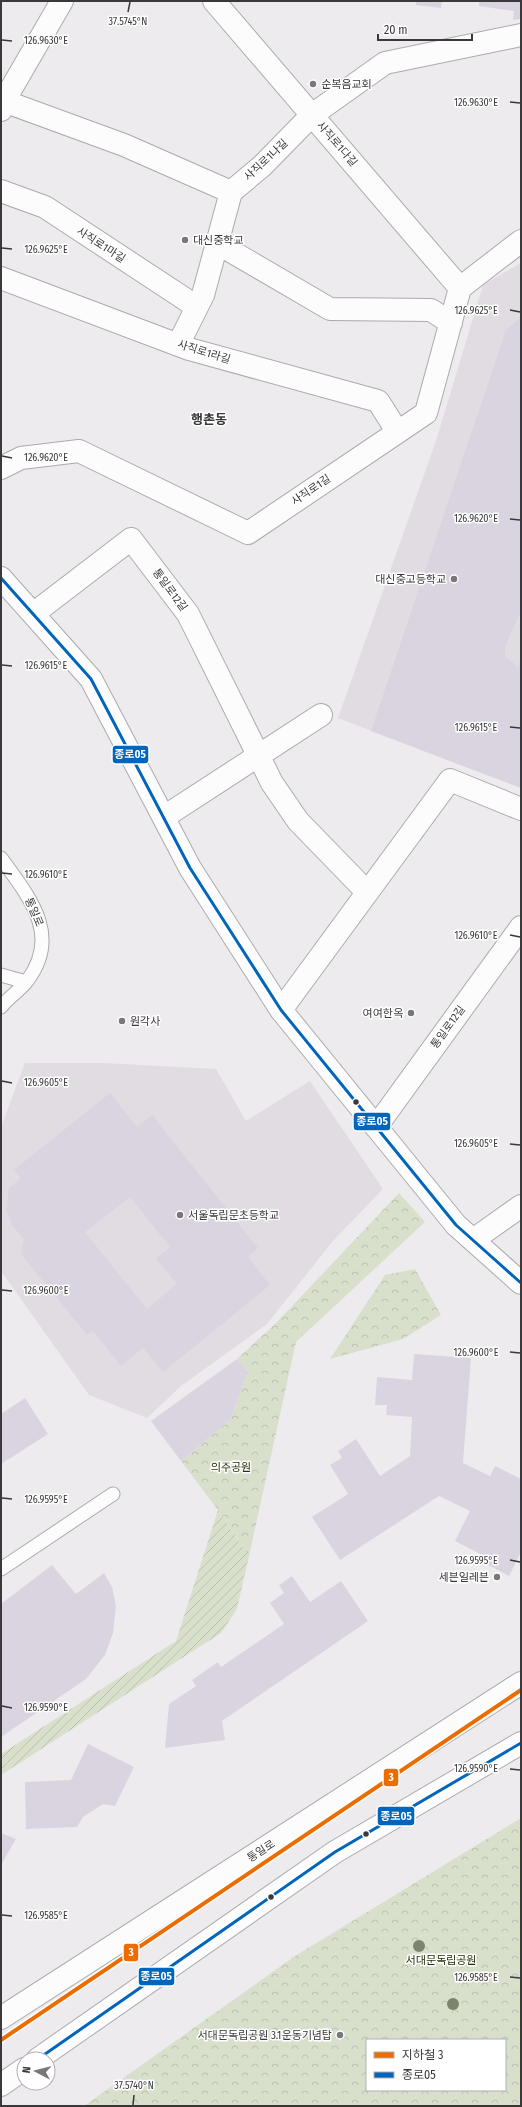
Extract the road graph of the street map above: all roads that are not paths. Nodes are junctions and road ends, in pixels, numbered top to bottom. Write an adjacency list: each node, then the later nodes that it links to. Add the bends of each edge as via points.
1 (62, 1): 4 (street)
2 (214, 1): 5 (street, 사직로1다길)
3 (521, 35): 5 (street, 사직로1나길, via 385,63)
4 (2, 104): 7 (street, via 124,145)
5 (312, 115): 7 (street, 사직로1나길, via 262,166); 11 (street, 사직로1다길)
6 (1, 191): 12 (street, 사직로1마길, via 45,208)
7 (231, 192): 9 (street)
8 (521, 241): 11 (street)
9 (217, 243): 12 (street, via 203,295); 13 (street, via 330,309 431,310)
10 (1, 278): 14 (street, 사직로1라길)
11 (460, 288): 13 (street, 사직로1길)
12 (197, 307): 14 (street)
13 (451, 323): 15 (street, 사직로1길, via 426,413)
14 (178, 345): 15 (street, 사직로1라길, via 378,401)
15 (397, 431): 16 (street, 사직로1길, via 248,533 79,451 21,458)
16 (1, 468)
17 (1, 578): 18 (street)
18 (33, 614): 20 (street, 통일로12길, via 131,539 188,614); 22 (street, via 91,679)
19 (321, 715): 20 (street)
20 (258, 756): 22 (street); 24 (street, 통일로12길, via 272,783 298,821)
21 (521, 809): 24 (street, via 450,780)
22 (164, 818): 29 (street, via 190,868)
23 (1, 858): 27 (lane, 통일로, via 32,902 41,925 43,946 38,963)
24 (367, 892): 29 (street)
25 (521, 926): 30 (street, 통일로12길)
26 (1, 975): 27 (lane)
27 (26, 982): 28 (lane, 통일로)
28 (1, 1007)
29 (281, 1010): 30 (street)
30 (376, 1127): 32 (street, via 456,1225)
31 (521, 1206): 32 (street)
32 (473, 1240): 33 (street)
33 (521, 1283)
34 (113, 1494): 35 (lane)
35 (1, 1569)
36 (521, 1683): 38 (street, 통일로)
37 (521, 1744): 39 (street, via 335,1852)
38 (1, 2018)
39 (49, 2051)
40 (16, 2075): 41 (street)
41 (1, 2085)

